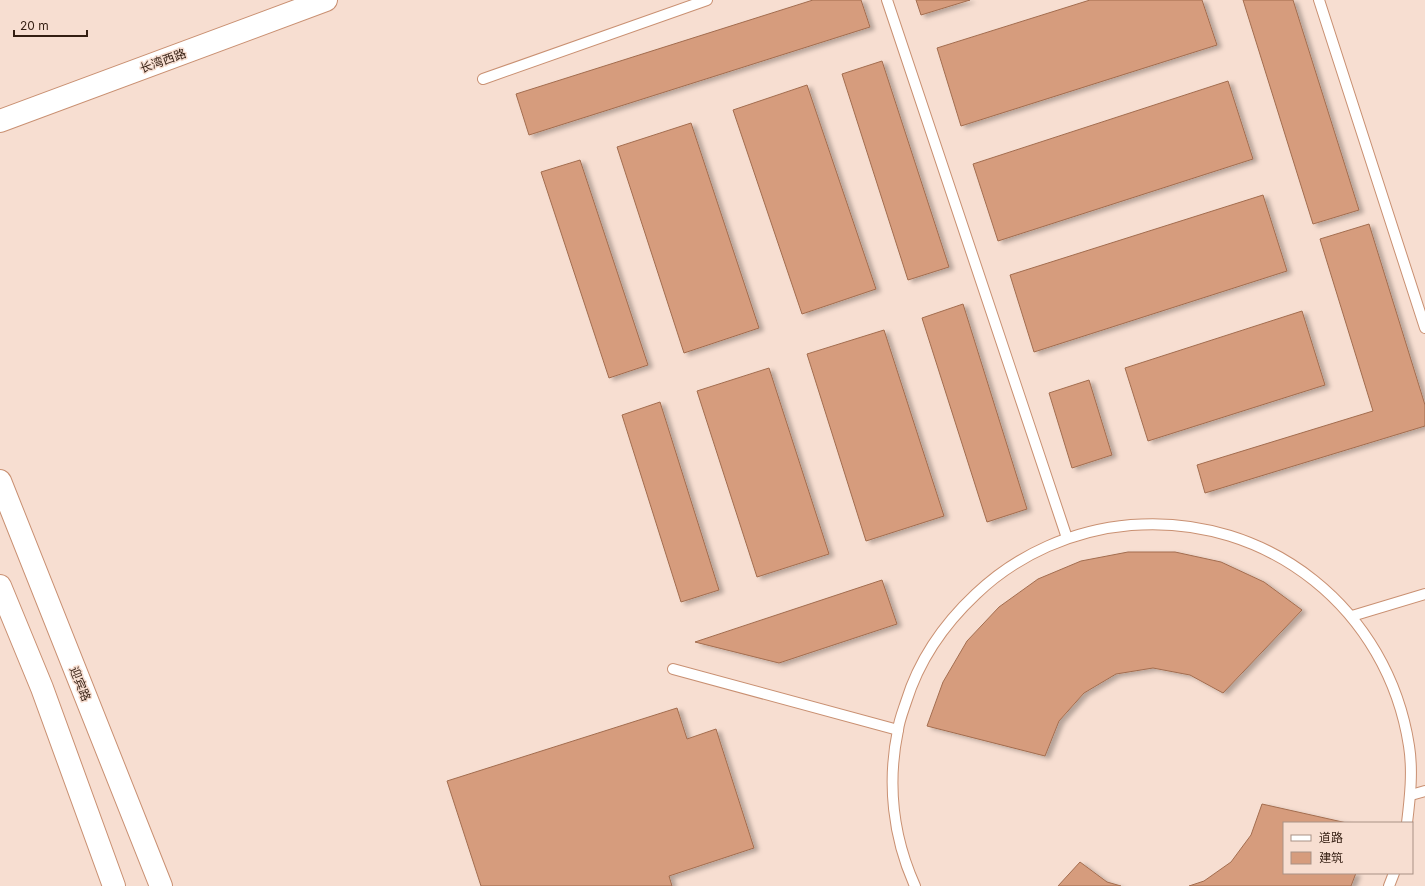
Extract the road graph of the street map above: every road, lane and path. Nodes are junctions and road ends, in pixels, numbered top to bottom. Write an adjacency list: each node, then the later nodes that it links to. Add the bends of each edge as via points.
1 (326, 0): 6 (main road, 长湾西路)
2 (707, 0): 5 (lane)
3 (887, 0): 9 (lane)
4 (1319, 0): 7 (lane)
5 (483, 79)
6 (0, 121)
7 (1425, 328)
8 (0, 481): 20 (main road, 迎宾路)
9 (1067, 538): 12 (lane, via 1110,527 1155,523 1200,528 1243,540 1284,558 1320,584); 14 (lane, via 1014,564 989,581 957,612 930,647 911,687)
10 (0, 586): 19 (main road, via 42,688)
11 (1425, 594): 12 (lane)
12 (1352, 616): 16 (lane, via 1379,656 1398,700 1409,747)
13 (674, 669): 14 (lane)
14 (898, 730): 21 (lane, via 892,775 895,820 905,864)
15 (1425, 791): 16 (lane)
16 (1411, 795): 17 (lane)
17 (1407, 822)
18 (1394, 874): 22 (lane)
19 (114, 886)
20 (161, 886)
21 (914, 886)
22 (1389, 886)

